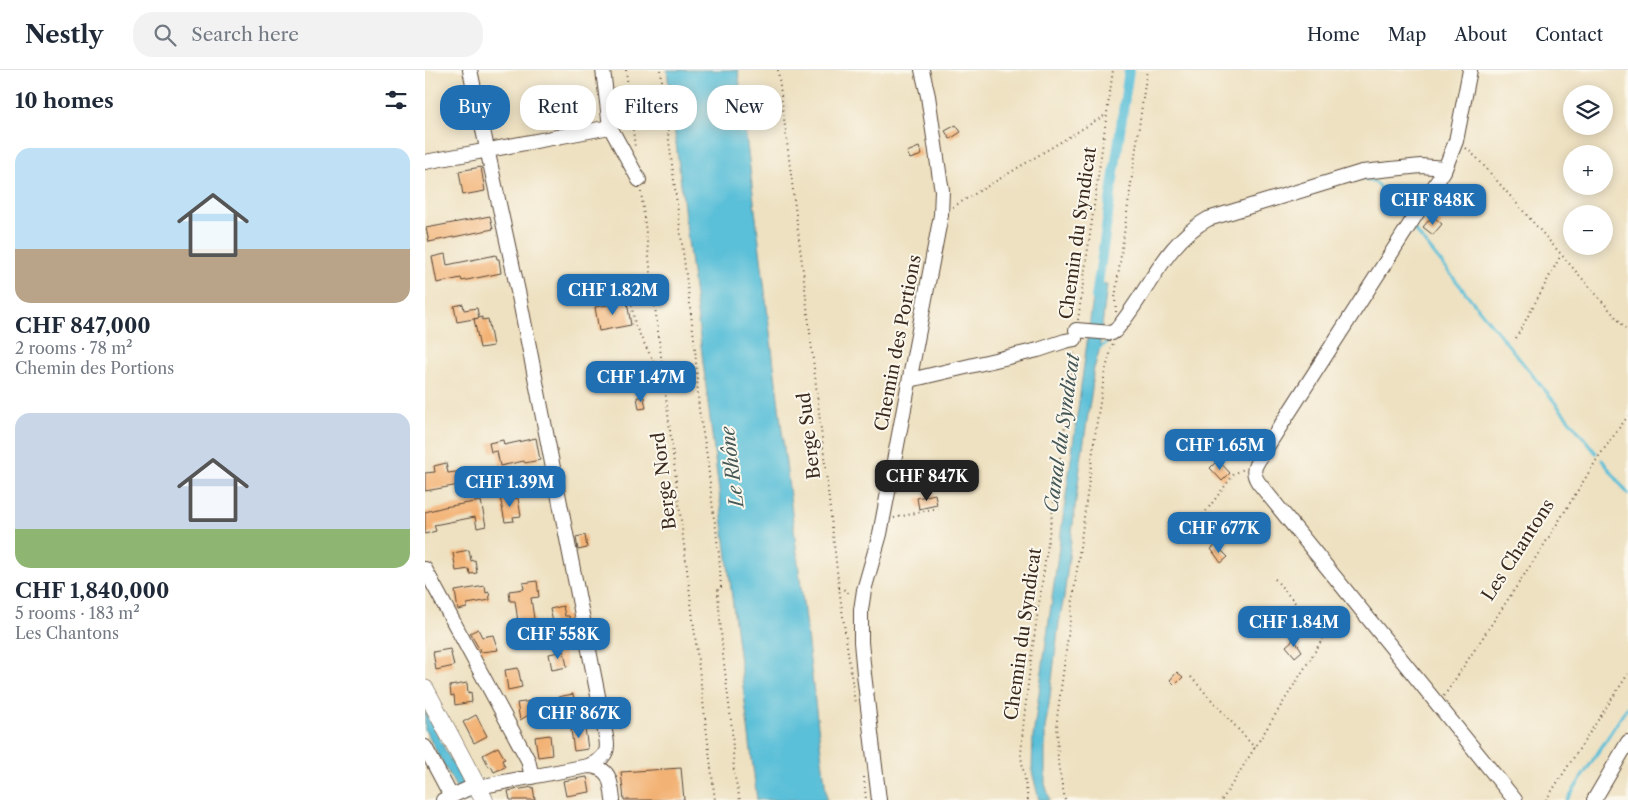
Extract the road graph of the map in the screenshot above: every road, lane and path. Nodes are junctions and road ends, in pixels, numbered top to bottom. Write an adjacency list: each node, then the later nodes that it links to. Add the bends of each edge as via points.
1 (470, 70): 15 (street)
2 (603, 70): 10 (street)
3 (626, 70): 16 (path)
4 (660, 70): 58 (path, via 695,346 699,410 717,527 721,587 718,595)
5 (778, 70): 39 (path, Berge Sud)
6 (922, 70): 20 (street, Chemin des Portions, via 941,184)
7 (1113, 70): 11 (path, Chemin du Syndicat)
8 (1147, 70): 23 (path, via 1115,298 1115,309)
9 (1470, 70): 14 (street)
10 (606, 94)
11 (1107, 114): 20 (path); 25 (path, Chemin du Syndicat)
12 (606, 128): 15 (street)
13 (612, 130): 19 (street)
14 (1456, 141): 18 (street); 21 (path, via 1477,158)
15 (487, 151): 17 (street); 51 (street, via 603,721 605,754 600,761)
16 (636, 153)
17 (425, 162)
18 (1445, 168): 23 (street, via 1421,166 1363,172 1208,219 1178,243); 33 (street)
19 (639, 180): 28 (path, Berge Nord)
20 (941, 215): 29 (street, Chemin des Portions)
21 (1561, 255): 24 (path); 27 (path)
22 (629, 291): 28 (path, via 635,325 654,363)
23 (1123, 322): 26 (street)
24 (1628, 331)
25 (1077, 333): 26 (street); 29 (street, via 1065,341 1038,350); 61 (path, Chemin du Syndicat, via 1026,696 1021,756)
26 (1111, 333): 62 (path, via 1113,345 1099,411 1057,718 1058,763)
27 (1516, 338)
28 (664, 375): 57 (path, Berge Nord)
29 (910, 380): 35 (street, Chemin des Portions)
30 (1628, 416): 31 (path, Les Chantons)
31 (1625, 420): 32 (path); 46 (path, Les Chantons)
32 (1628, 422)
33 (1254, 470): 36 (path, via 1247,468 1234,474); 40 (street, via 1258,482)
34 (938, 508): 35 (path)
35 (883, 520): 41 (street, Chemin des Portions)
36 (1191, 531)
37 (425, 569): 53 (street, via 528,760)
38 (1275, 579): 42 (path)
39 (839, 588): 41 (path); 47 (path, Berge Sud)
40 (1353, 598): 42 (path, via 1343,606); 46 (street)
41 (862, 601): 60 (street, Chemin des Portions, via 861,642)
42 (1324, 637): 50 (path)
43 (1628, 674): 65 (path)
44 (1191, 677): 50 (path)
45 (425, 689): 54 (main road)
46 (1438, 704): 64 (street)
47 (855, 706)
48 (1628, 742): 66 (street)
49 (425, 747): 55 (street)
50 (1255, 748): 63 (path)
51 (588, 766): 53 (street); 56 (street, via 606,773)
52 (863, 772): 59 (path)
53 (532, 777): 54 (street)
54 (477, 790): 55 (street)
55 (449, 797)
56 (613, 800)
57 (715, 800)
58 (739, 800)
59 (866, 800)
60 (879, 800)
61 (1027, 800)
62 (1065, 800)
63 (1222, 800)
64 (1515, 800)
65 (1546, 800)
66 (1594, 800)

